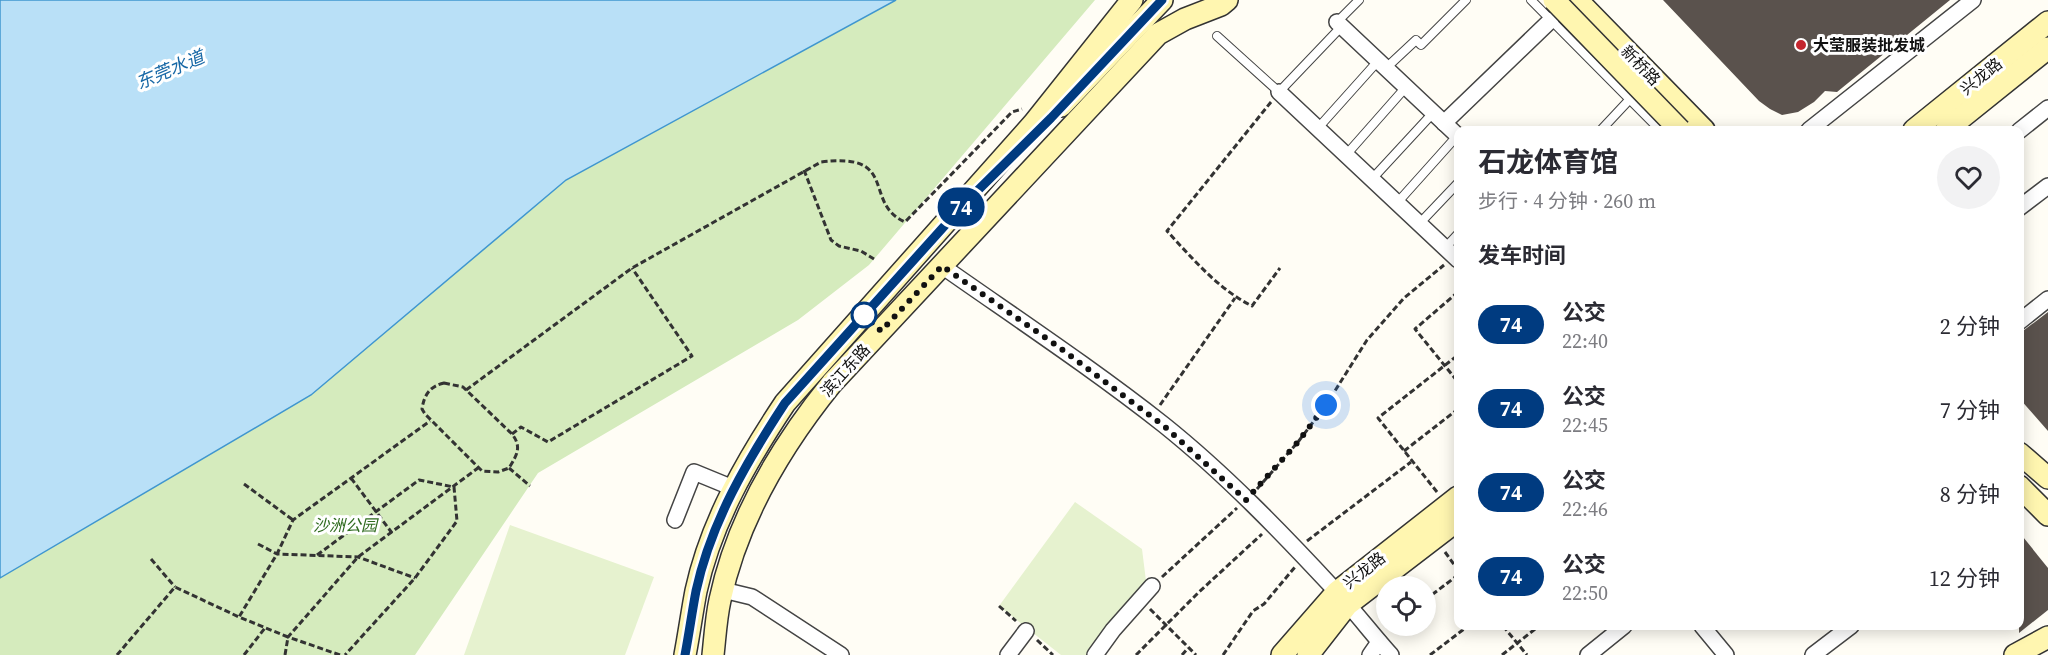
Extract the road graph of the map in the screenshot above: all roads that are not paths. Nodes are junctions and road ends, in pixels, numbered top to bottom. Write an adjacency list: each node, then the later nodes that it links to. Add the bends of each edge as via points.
1 (1132, 0): 37 (main road, 滨江东路)
2 (1162, 0): 37 (main road)
3 (1191, 0): 13 (main road)
4 (1227, 0): 13 (main road, 滨江东路)
5 (1359, 0): 12 (lane)
6 (1466, 0): 16 (lane, via 1421,45 1416,40)
7 (1531, 0): 10 (lane)
8 (1577, 0): 25 (main road, 新桥路)
9 (1973, 0): 26 (street)
10 (1552, 10): 19 (lane); 21 (street); 24 (main road, 新桥路, bridge)
11 (2048, 22): 27 (main road, 兴龙路)
12 (1340, 24): 16 (street); 18 (lane)
13 (1158, 34): 42 (main road, 滨江东路)
14 (1217, 36): 18 (lane)
15 (2048, 48): 28 (main road, 兴龙路)
16 (1382, 65): 17 (street); 30 (lane)
17 (1406, 87): 21 (street); 33 (lane)
18 (1279, 92): 30 (street)
19 (1629, 99): 22 (lane); 23 (lane)
20 (2048, 108): 29 (street)
21 (1439, 118): 31 (street); 34 (lane)
22 (1605, 126)
23 (1656, 126)
24 (1676, 126)
25 (1700, 126)
26 (1814, 126)
27 (1919, 126)
28 (1951, 126)
29 (2024, 127)
30 (1318, 128): 33 (street)
31 (1454, 132)
32 (1454, 140): 38 (lane)
33 (1346, 155): 34 (street)
34 (1372, 179): 38 (street)
35 (2048, 186): 39 (street)
36 (1454, 187): 40 (lane)
37 (966, 202): 47 (main road, 滨江东路, via 785,403)
38 (1397, 203): 40 (street)
39 (2024, 204)
40 (1419, 224): 41 (street)
41 (1452, 255)
42 (942, 266): 53 (main road, 滨江东路, via 803,419 754,506); 54 (street, via 1152,417 1214,469)
43 (2048, 299): 44 (street)
44 (2024, 318)
45 (2024, 457): 46 (main road)
46 (2048, 478)
47 (733, 488): 51 (street, via 694,472); 61 (main road, 滨江东路, via 696,590)
48 (2024, 492): 50 (main road)
49 (1454, 507): 54 (main road, 兴龙路); 54 (main road, 兴龙路, via 1435,538)
50 (2048, 515)
51 (675, 520)
52 (1152, 586): 65 (street)
53 (723, 590): 62 (main road, 滨江东路); 63 (street, via 752,597)
54 (1342, 598): 60 (street); 66 (main road, 兴龙路); 67 (main road, 兴龙路)
55 (1619, 630): 70 (street)
56 (1705, 630): 71 (street)
57 (1846, 630): 72 (street)
58 (1026, 631): 64 (street)
59 (2048, 637): 73 (main road)
60 (1379, 642): 68 (street); 69 (street)
61 (685, 655)
62 (713, 655)
63 (841, 655)
64 (1008, 655)
65 (1095, 655)
66 (1282, 655)
67 (1308, 655)
68 (1370, 655)
69 (1391, 655)
70 (1588, 655)
71 (1726, 655)
72 (1813, 655)
73 (2015, 655)

